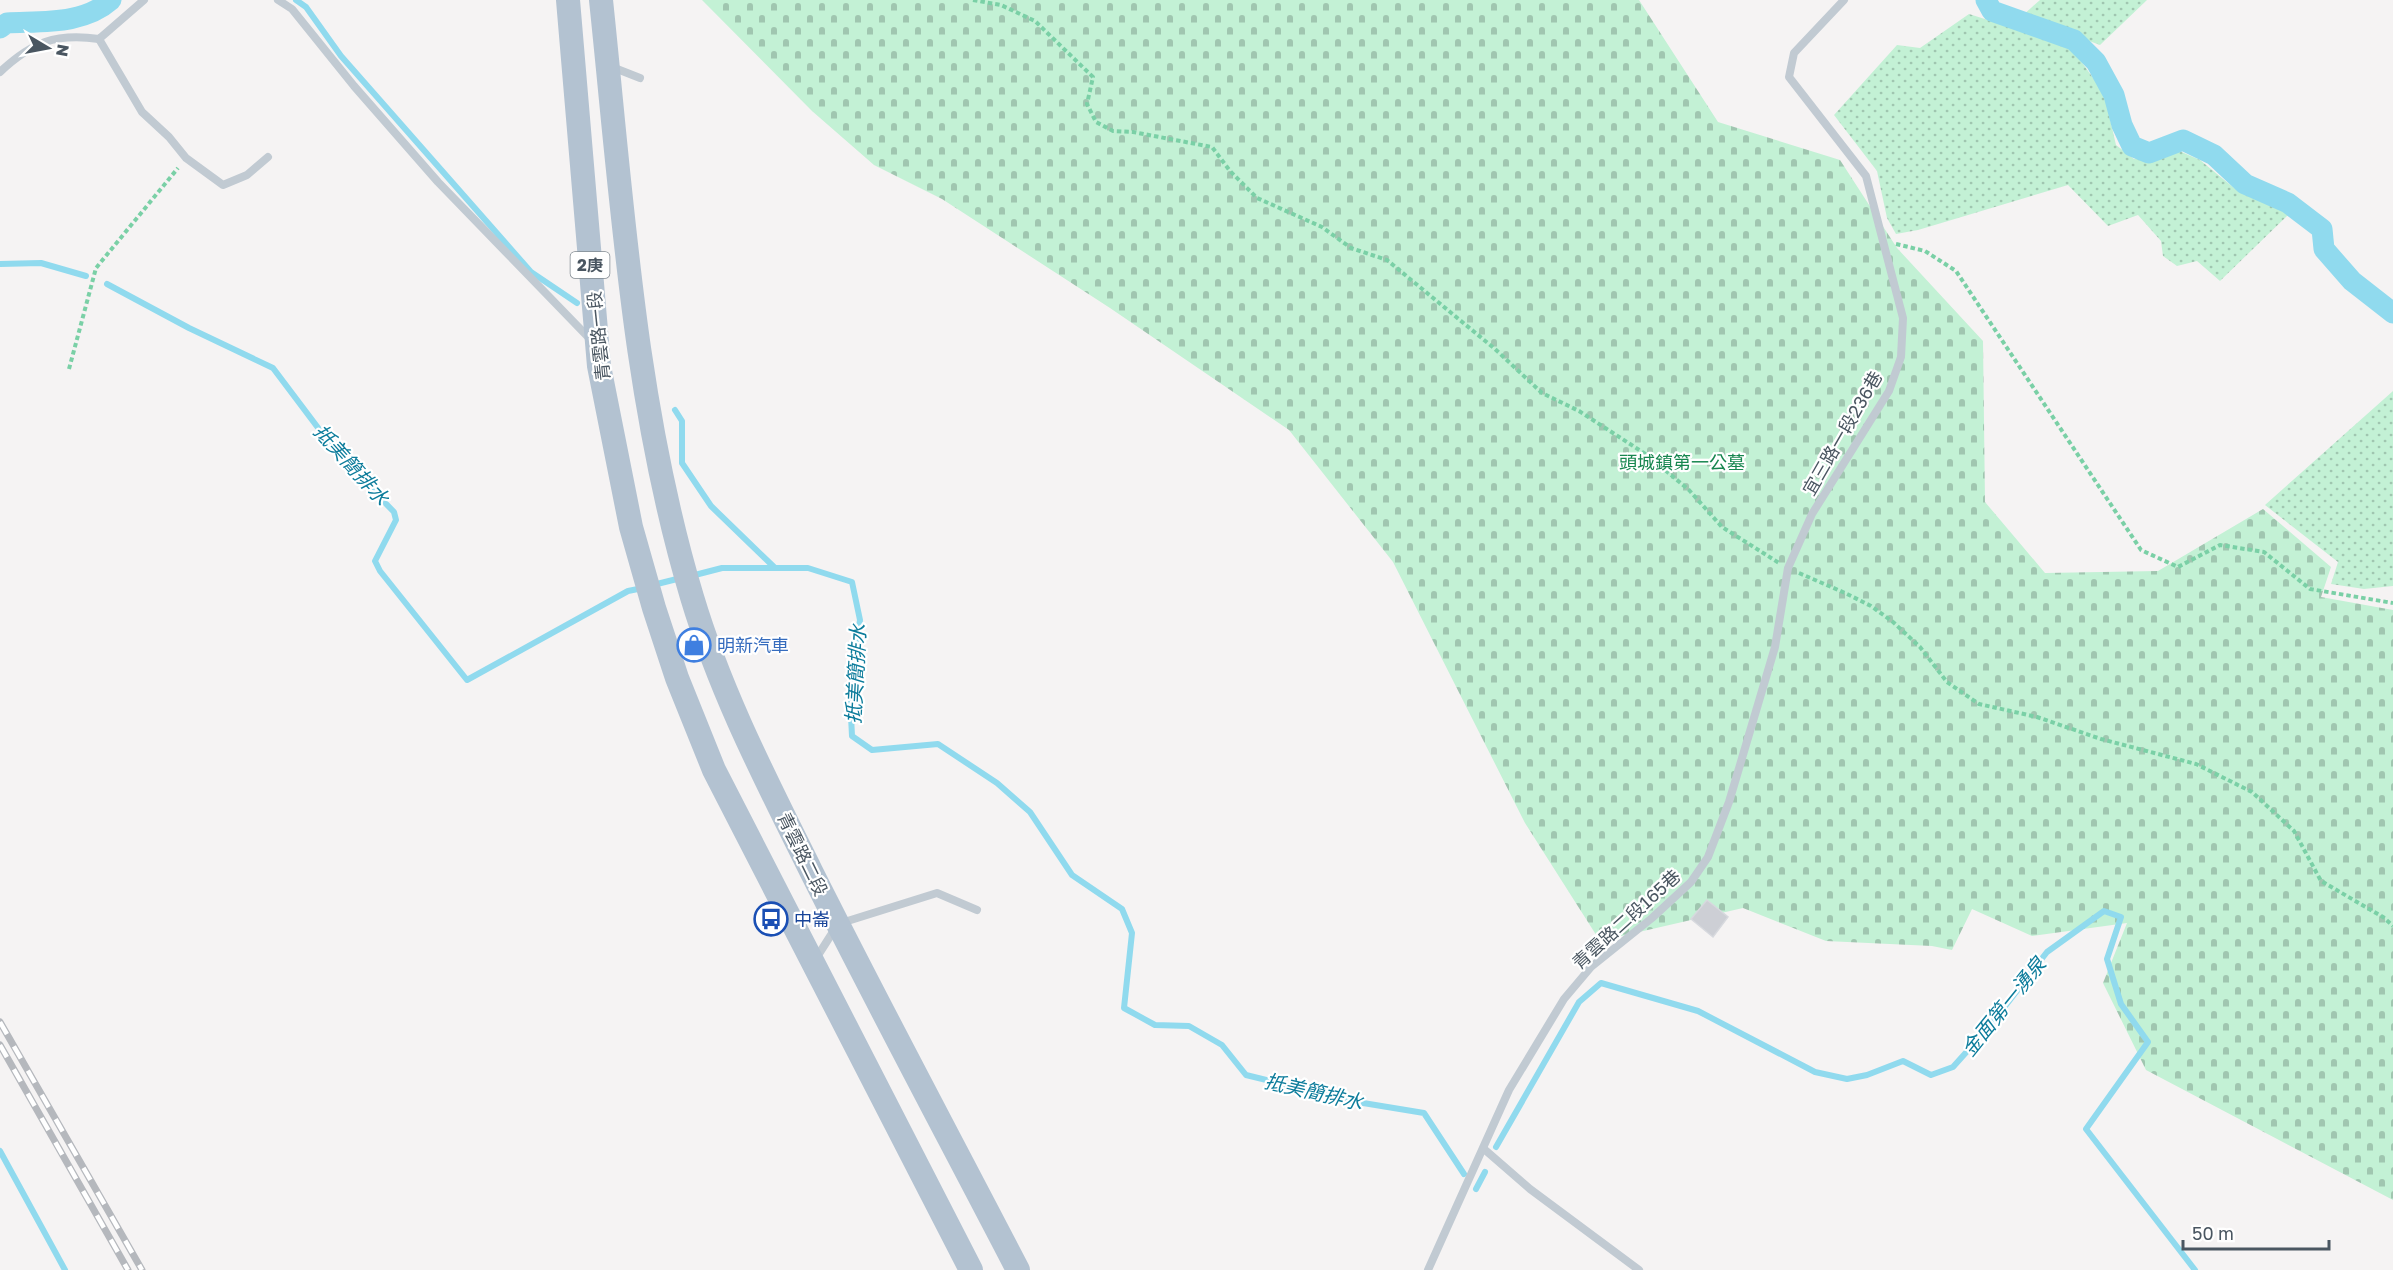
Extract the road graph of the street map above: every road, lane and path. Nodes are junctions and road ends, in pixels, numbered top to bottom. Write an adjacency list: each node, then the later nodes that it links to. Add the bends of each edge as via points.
1 (144, 0): 7 (lane)
2 (278, 0): 14 (lane, via 292,9 438,182)
3 (568, 0): 14 (main road, 青雲路一段 / 2庚)
4 (601, 0): 8 (main road, 2庚)
5 (973, 0): 16 (path, via 1001,5 1035,21 1093,77 1087,104 1096,122 1113,131 1212,147 1257,198 1322,227 1352,248 1387,261 1542,393 1579,411 1647,455 1689,490 1722,527)
6 (1844, 0): 13 (lane, 宜三路一段236巷, via 1794,53 1789,77 1866,176)
7 (99, 39): 9 (lane, via 73,35 54,38 29,50); 12 (lane, via 142,112)
8 (608, 66): 10 (lane); 19 (main road, 青雲路二段 / 2庚, via 636,337 671,520 714,665 745,737)
9 (0, 72)
10 (640, 78)
11 (268, 157): 12 (lane, via 247,175 223,185)
12 (186, 158): 15 (path, via 96,268)
13 (1884, 241): 16 (lane, 宜三路一段236巷, via 1904,318 1901,357 1888,391 1812,514); 17 (path, via 1925,250 1956,271 2141,550 2178,567 2220,545 2264,552 2310,589)
14 (597, 347): 21 (main road, 青雲路一段 / 2庚, via 632,526 677,678 714,770)
15 (69, 369)
16 (1788, 568): 20 (path, via 1845,593 1893,622 1920,647 1947,682 1979,704 2196,764 2252,792 2294,831 2321,880); 22 (lane, 青雲路二段165巷, via 1775,647 1729,802 1708,857 1691,882 1591,967 1564,999 1509,1090)
17 (2393, 603)
18 (977, 910): 19 (lane, via 937,893)
19 (838, 924): 21 (lane); 24 (main road, 青雲路二段 / 2庚)
20 (2393, 926)
21 (813, 964): 23 (main road, 2庚)
22 (1484, 1149): 25 (lane, 青雲路二段165巷); 26 (lane, via 1530,1190)
23 (971, 1270)
24 (1018, 1270)
25 (1428, 1270)
26 (1639, 1270)

